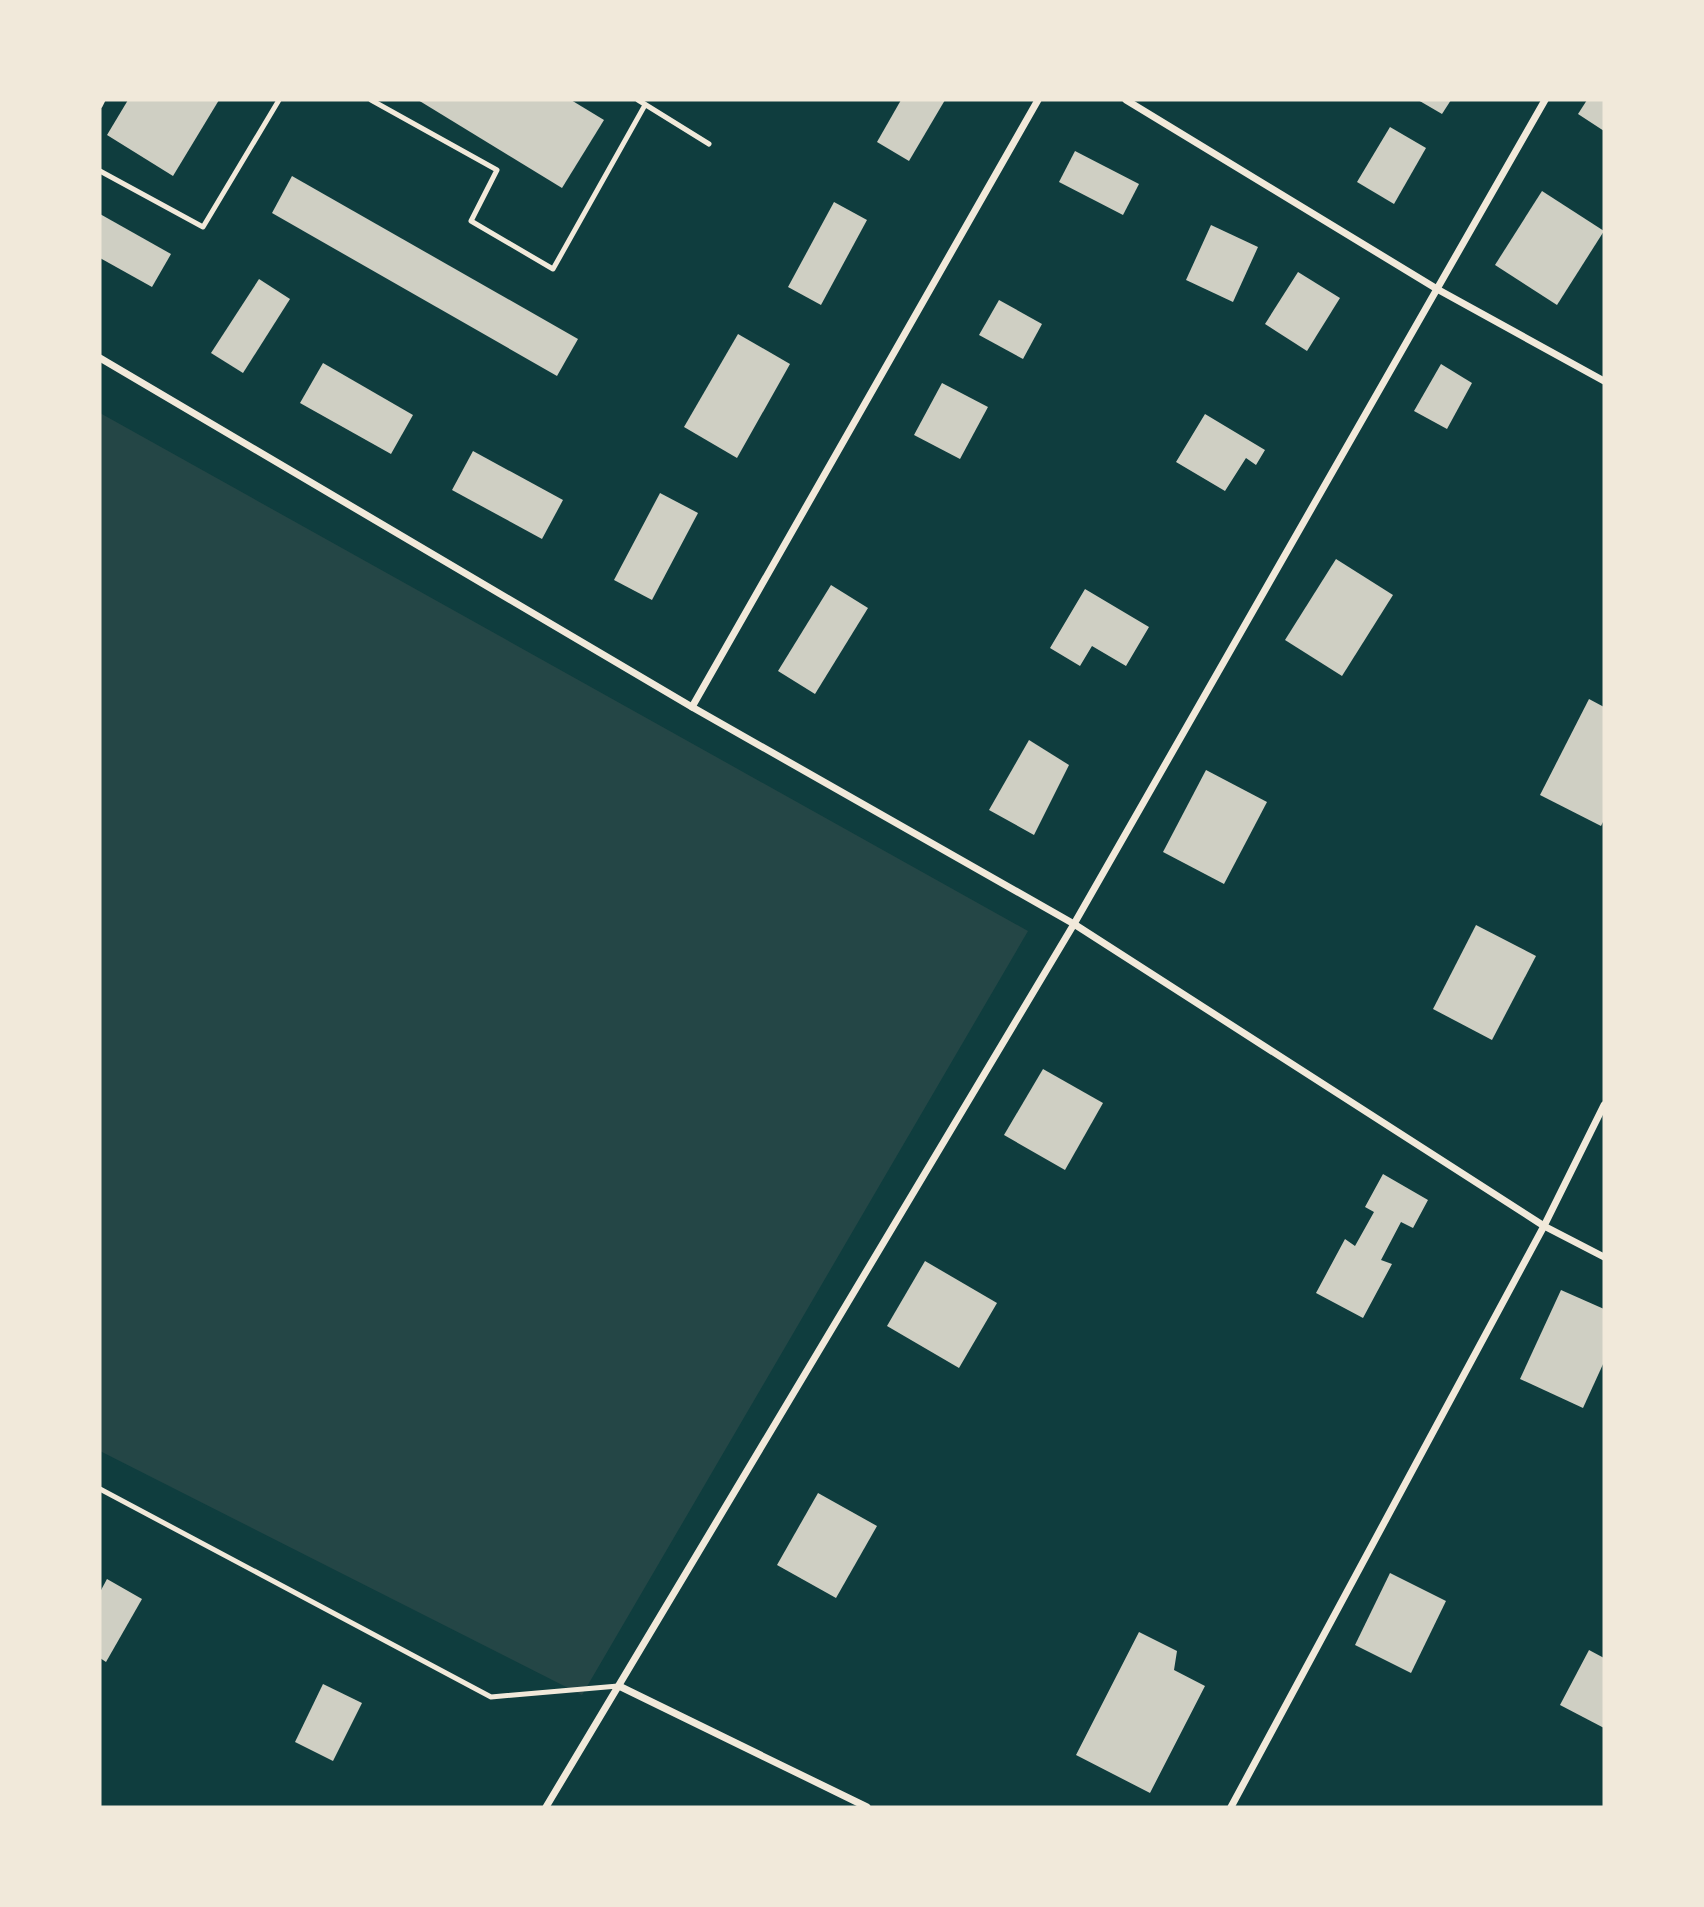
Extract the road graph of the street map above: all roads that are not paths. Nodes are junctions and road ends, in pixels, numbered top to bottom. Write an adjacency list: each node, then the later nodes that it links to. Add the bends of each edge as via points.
1 (103, 100): 9 (lane)
2 (279, 100): 11 (lane, via 203,228)
3 (371, 100): 8 (lane, via 497,170 471,221 553,269)
4 (638, 100): 8 (lane)
5 (1038, 100): 15 (street)
6 (1126, 100): 12 (street)
7 (1545, 100): 12 (street)
8 (645, 104): 10 (lane)
9 (100, 106)
10 (709, 144)
11 (100, 171)
12 (1437, 289): 14 (street); 16 (street)
13 (100, 358): 15 (street)
14 (1604, 382)
15 (692, 707): 16 (street)
16 (1074, 924): 18 (street); 21 (street)
17 (1604, 1105): 18 (street)
18 (1544, 1226): 19 (street); 24 (street)
19 (1604, 1257)
20 (100, 1489): 21 (lane, via 491,1697)
21 (619, 1686): 22 (street); 23 (street)
22 (545, 1807)
23 (867, 1807)
24 (1231, 1807)

